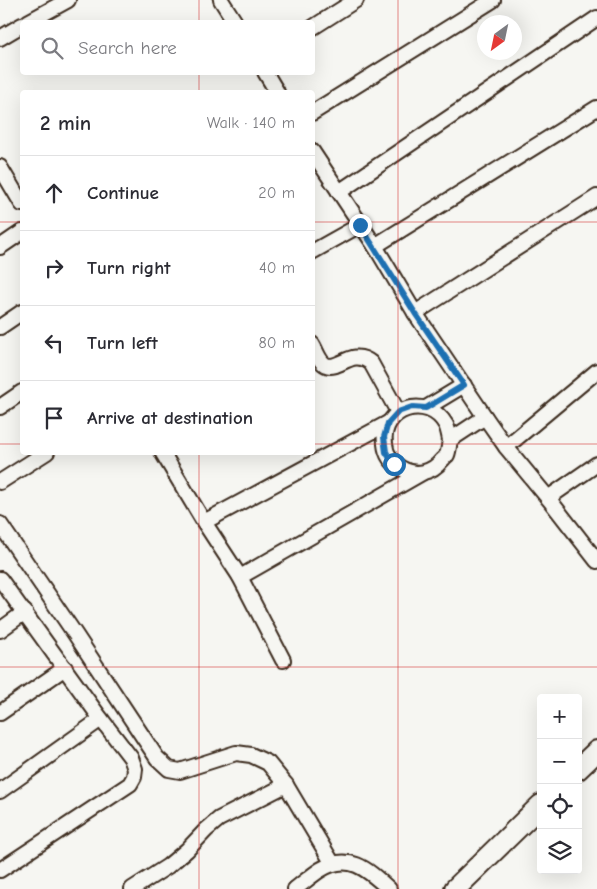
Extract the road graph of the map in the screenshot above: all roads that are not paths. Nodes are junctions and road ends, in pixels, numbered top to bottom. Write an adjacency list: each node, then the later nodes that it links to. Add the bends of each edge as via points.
1 (68, 0): 6 (street)
2 (222, 0): 7 (street)
3 (356, 0): 8 (street)
4 (493, 0): 14 (street)
5 (597, 18): 17 (street)
6 (32, 20)
7 (234, 20)
8 (315, 26)
9 (20, 27): 10 (street)
10 (0, 38)
11 (267, 75): 12 (street)
12 (276, 90)
13 (597, 108): 22 (street)
14 (315, 111)
15 (315, 156): 17 (street)
16 (0, 168): 19 (street)
17 (339, 192): 20 (street)
18 (597, 197): 26 (street)
19 (20, 201)
20 (360, 225): 22 (street); 24 (street)
21 (20, 233): 23 (street)
22 (374, 246): 26 (street)
23 (0, 247)
24 (315, 250)
25 (20, 313): 27 (street)
26 (415, 313): 30 (street)
27 (0, 327)
28 (315, 350): 34 (street, via 321,361 332,366 365,358 371,363)
29 (597, 371): 38 (street)
30 (464, 385): 33 (street); 35 (street)
31 (20, 393): 32 (street)
32 (0, 407)
33 (426, 408): 34 (street, via 412,407); 37 (street, via 447,426)
34 (398, 412): 36 (street)
35 (485, 417): 37 (street); 38 (street)
36 (388, 423): 42 (street, via 384,437 386,452 394,464 407,472); 45 (street)
37 (450, 440): 42 (street, via 447,455 436,467)
38 (506, 447): 44 (street)
39 (42, 455): 43 (street)
40 (164, 455): 45 (street)
41 (597, 464): 44 (street)
42 (422, 473): 48 (street)
43 (0, 482)
44 (548, 498): 47 (street)
45 (204, 522): 48 (street)
46 (0, 524): 58 (street, via 157,758 169,769 180,772 236,754 252,755 268,763)
47 (597, 560)
48 (240, 577): 52 (street)
49 (0, 579): 50 (street)
50 (24, 612): 51 (street); 53 (street)
51 (0, 630)
52 (283, 660)
53 (65, 668): 54 (street); 55 (street)
54 (0, 713)
55 (101, 719): 59 (street); 62 (street, via 136,769 130,784)
56 (597, 752): 57 (main road)
57 (582, 765)
58 (286, 785): 61 (street); 63 (street, via 219,819 168,866)
59 (0, 790)
60 (537, 810): 66 (main road)
61 (333, 864): 64 (street); 65 (street, via 349,862 366,870)
62 (0, 870)
63 (132, 889)
64 (295, 889)
65 (388, 889)
66 (455, 889)

